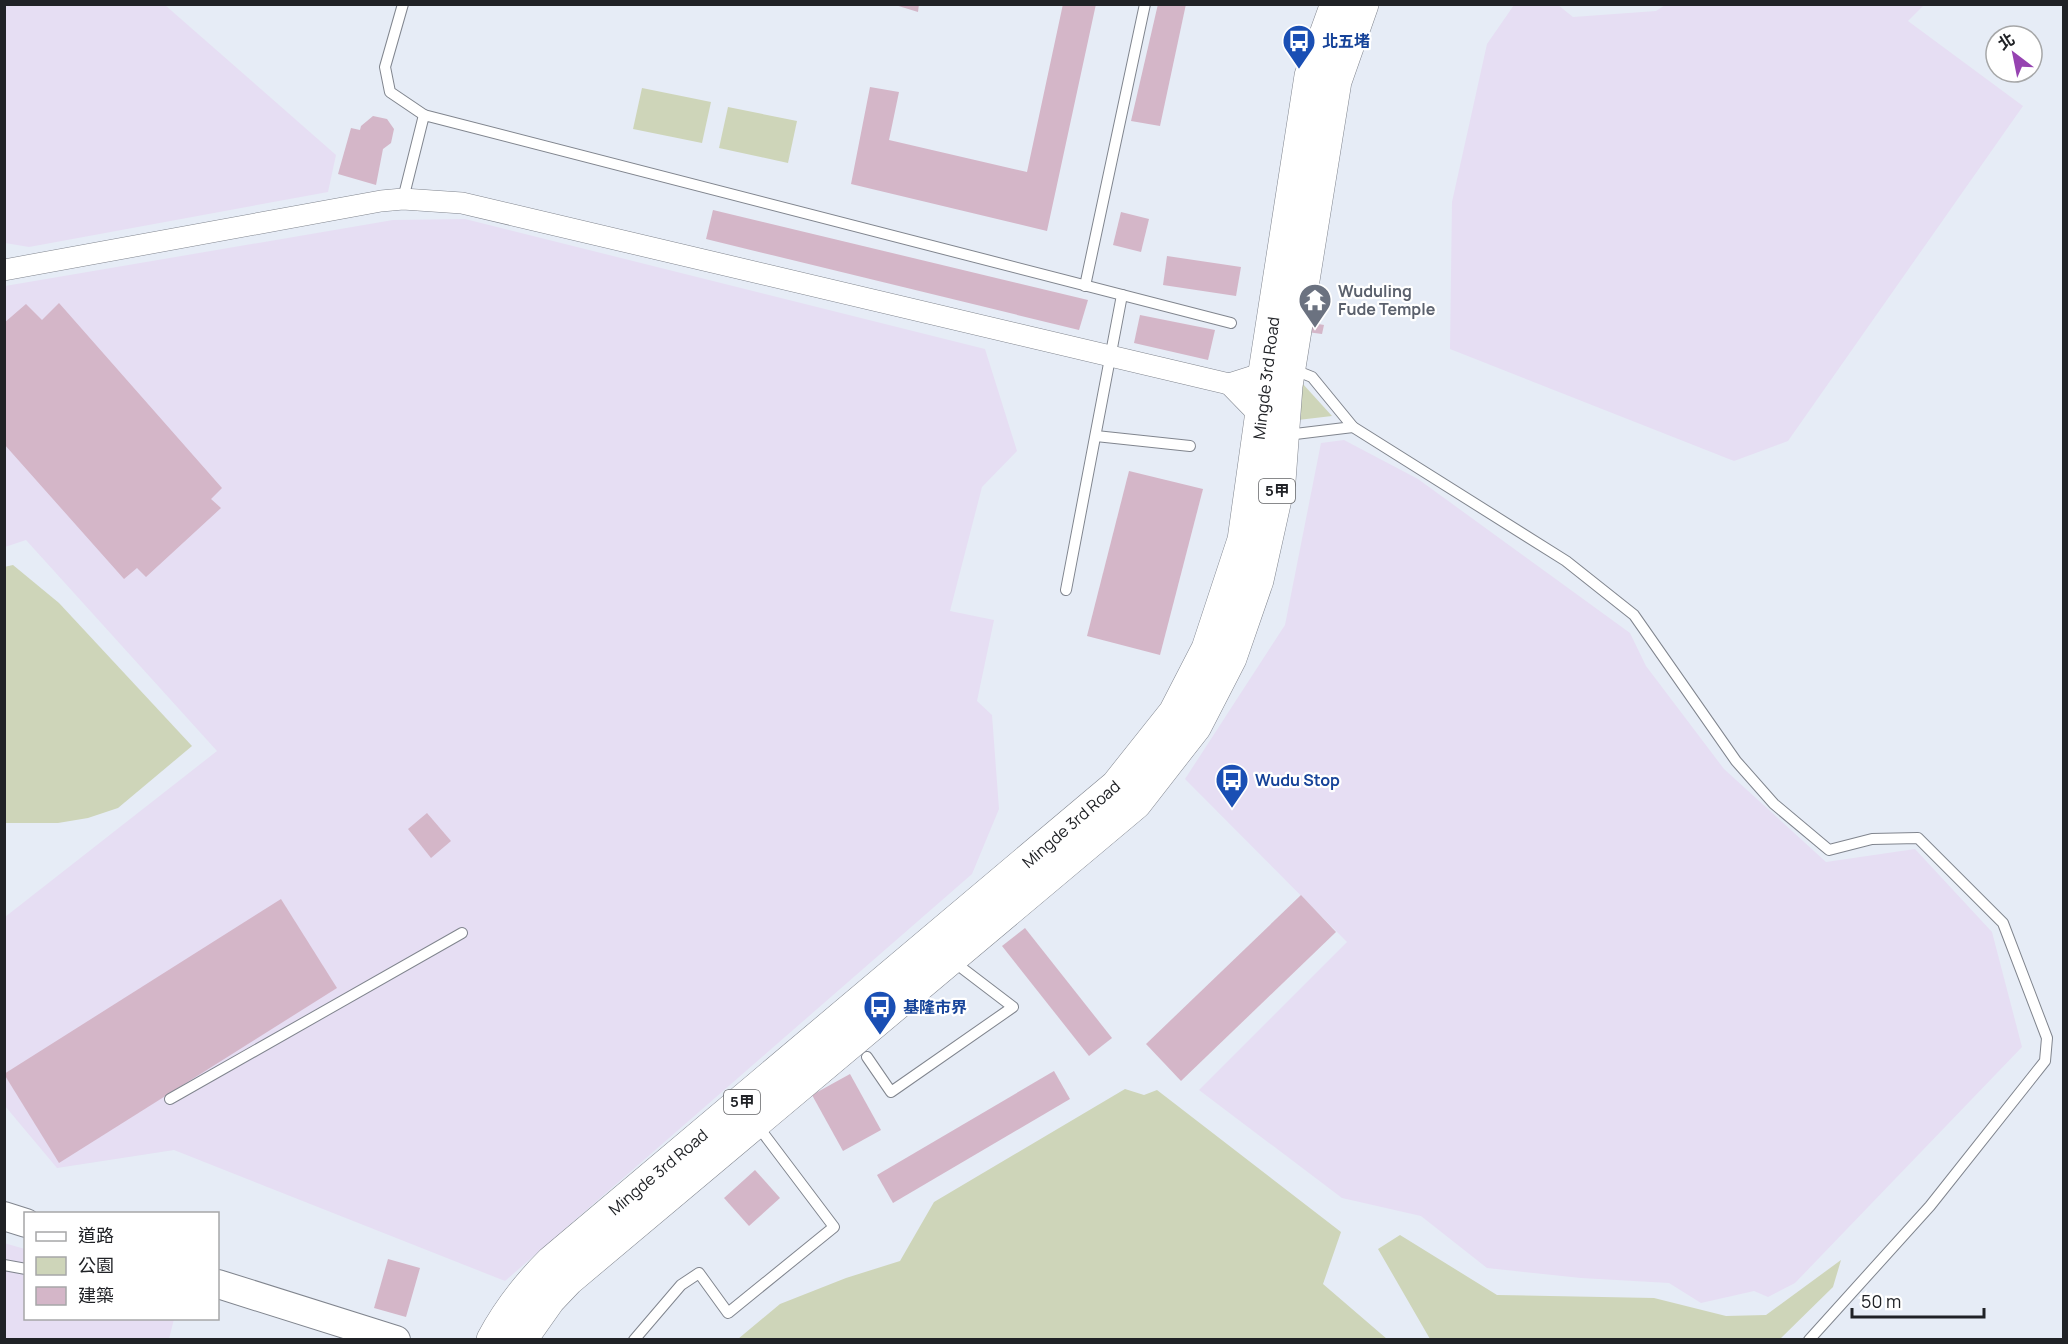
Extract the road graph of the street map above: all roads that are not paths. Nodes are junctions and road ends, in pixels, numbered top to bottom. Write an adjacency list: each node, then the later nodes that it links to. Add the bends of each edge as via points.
1 (403, 4): 5 (lane, via 385,67 390,92)
2 (1145, 4): 8 (lane)
3 (1337, 4): 12 (main road, Mingde 3rd Road / 5甲, via 1311,75)
4 (1362, 4): 12 (main road, Mingde 3rd Road / 5甲, via 1335,81)
5 (424, 115): 6 (lane); 8 (lane)
6 (403, 199): 7 (street); 11 (street, via 462,203)
7 (4, 270)
8 (1085, 286): 9 (lane)
9 (1122, 295): 10 (lane); 11 (lane)
10 (1231, 324)
11 (1110, 356): 13 (street); 16 (lane)
12 (1277, 370): 13 (street); 14 (main road, Mingde 3rd Road / 5甲); 15 (lane, via 1312,377)
13 (1229, 384): 14 (street)
14 (1272, 427): 15 (lane); 20 (main road, Mingde 3rd Road / 5甲, via 1240,551 1208,649 1175,713 1117,786)
15 (1353, 427): 33 (lane, via 1566,561 1634,615 1736,761 1774,804 1829,850 1872,839 1918,838 2003,923 2047,1038 2044,1062 1930,1206)
16 (1096, 436): 17 (lane); 18 (lane)
17 (1190, 446)
18 (1066, 590)
19 (462, 933): 22 (lane)
20 (943, 950): 21 (lane, via 1014,1007 891,1092); 23 (main road, Mingde 3rd Road / 5甲); 30 (main road, Mingde 3rd Road / 5甲, via 552,1262 503,1320)
21 (867, 1057)
22 (170, 1099)
23 (755, 1122): 31 (main road, Mingde 3rd Road / 5甲, via 568,1279); 32 (lane, via 834,1227 728,1313 699,1274 681,1285)
24 (4, 1215): 25 (street)
25 (24, 1222)
26 (4, 1265): 27 (lane)
27 (24, 1269)
28 (219, 1284): 29 (street)
29 (396, 1340)
30 (493, 1340)
31 (520, 1340)
32 (634, 1340)
33 (1809, 1340)

